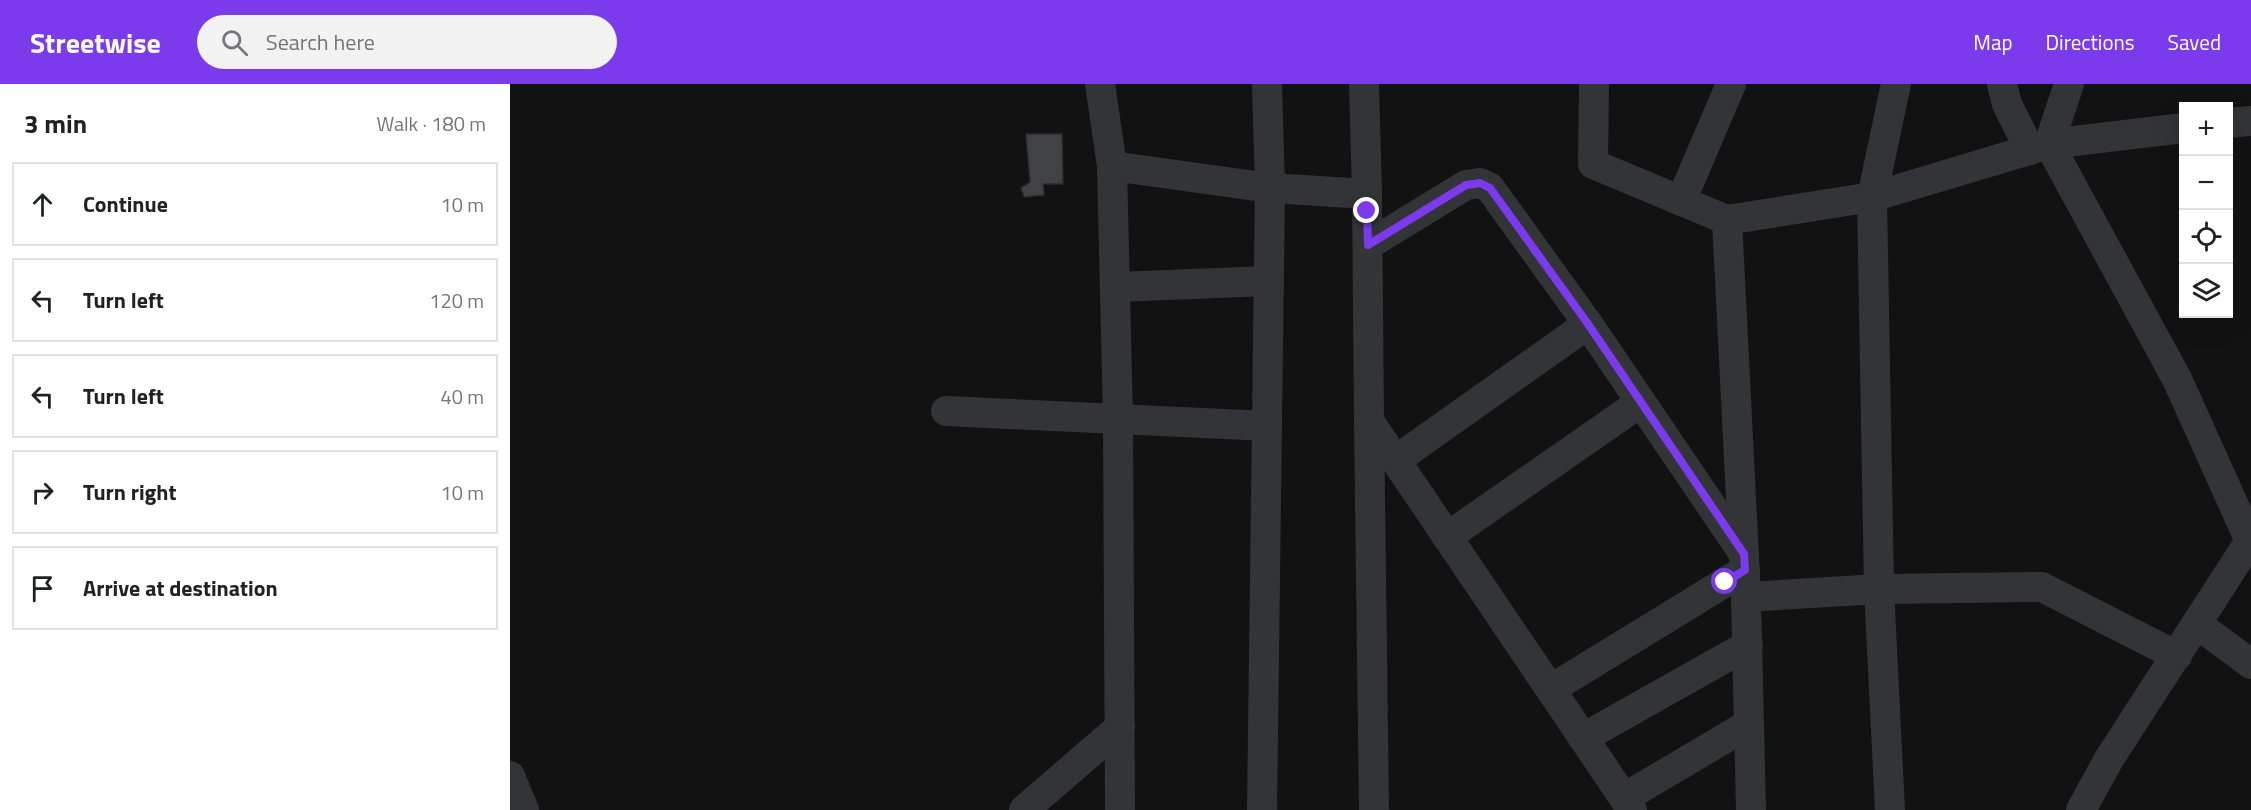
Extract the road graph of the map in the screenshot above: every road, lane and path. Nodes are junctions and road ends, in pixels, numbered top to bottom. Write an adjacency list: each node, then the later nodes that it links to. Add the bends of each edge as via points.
1 (1100, 84): 13 (street)
2 (1267, 84): 14 (street)
3 (1364, 84): 15 (street)
4 (1594, 84): 17 (street, via 1593,164)
5 (1731, 84): 17 (street)
6 (1896, 84): 16 (street)
7 (2002, 84): 12 (street, via 2007,104)
8 (2069, 84): 12 (street)
9 (2251, 121): 10 (street)
10 (2233, 123)
11 (2179, 129): 12 (street)
12 (2040, 147): 16 (street); 32 (street, via 2177,379 2250,541)
13 (1112, 166): 14 (street); 21 (street)
14 (1270, 188): 15 (street); 20 (street)
15 (1367, 194): 19 (street)
16 (1872, 197): 18 (street); 31 (street)
17 (1681, 201): 18 (street)
18 (1727, 220): 30 (street)
19 (1368, 245): 22 (street, via 1466,185 1485,185); 26 (street)
20 (1269, 281): 21 (street); 27 (street)
21 (1115, 287): 25 (street)
22 (1588, 324): 23 (street); 28 (street)
23 (1641, 402): 29 (street); 30 (street)
24 (946, 411): 25 (street)
25 (1118, 419): 27 (street); 38 (street)
26 (1369, 421): 28 (street); 47 (street)
27 (1267, 426): 46 (street)
28 (1396, 460): 29 (street)
29 (1448, 537): 36 (street)
30 (1745, 574): 31 (street); 33 (street); 36 (street)
31 (1879, 589): 34 (street, via 2042,587); 49 (street)
32 (2197, 624): 34 (street); 35 (street)
33 (1748, 645): 37 (street); 39 (street)
34 (2177, 656): 42 (street, via 2109,759)
35 (2251, 664)
36 (1551, 689): 39 (street)
37 (1749, 724): 41 (street); 48 (street)
38 (1120, 727): 44 (street); 45 (street)
39 (1584, 738): 41 (street)
40 (510, 776): 43 (street)
41 (1628, 804)
42 (2092, 806)
43 (524, 810)
44 (1024, 810)
45 (1120, 810)
46 (1262, 810)
47 (1374, 810)
48 (1751, 810)
49 (1890, 810)

